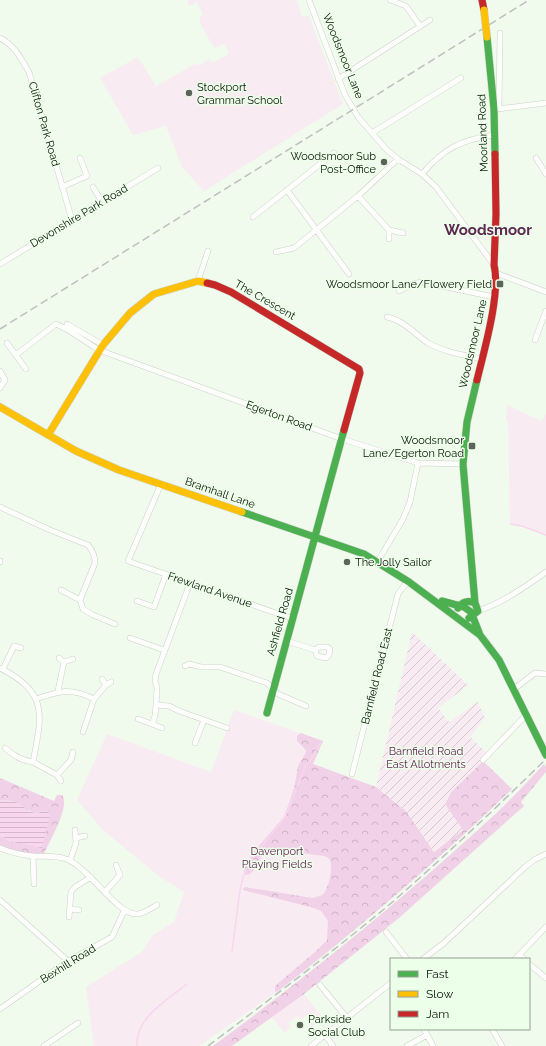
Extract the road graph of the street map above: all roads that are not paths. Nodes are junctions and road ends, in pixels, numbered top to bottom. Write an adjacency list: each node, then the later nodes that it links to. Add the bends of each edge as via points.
1 (310, 0): 9 (street, Woodsmoor Lane)
2 (390, 0): 5 (street, via 406,6)
3 (482, 0): 11 (street, Moorland Road, bridge)
4 (430, 20): 5 (street)
5 (420, 26): 9 (street)
6 (500, 33): 11 (street)
7 (0, 38): 21 (street, Clifton Park Road, via 8,42 20,55 29,72)
8 (461, 78): 12 (street)
9 (338, 79): 12 (street, Woodsmoor Lane, via 353,109)
10 (546, 103): 11 (street)
11 (496, 109): 13 (street, Moorland Road)
12 (372, 133): 17 (street, Woodsmoor Lane)
13 (494, 135): 19 (street, via 460,143 445,152); 35 (street, Moorland Road)
14 (334, 153): 23 (street)
15 (80, 158): 21 (street, via 89,178)
16 (536, 158): 20 (street)
17 (398, 159): 19 (street, Woodsmoor Lane); 24 (street)
18 (158, 168): 25 (street, Devonshire Park Road)
19 (422, 174): 35 (street, Woodsmoor Lane, via 436,187)
20 (546, 174)
21 (62, 187): 27 (street, Clifton Park Road)
22 (93, 187): 25 (street)
23 (287, 190): 26 (street); 28 (street)
24 (358, 196): 28 (street); 29 (street)
25 (102, 202): 27 (street, Devonshire Park Road)
26 (253, 217)
27 (72, 220): 34 (street, Devonshire Park Road)
28 (315, 230): 33 (street, via 294,248); 36 (street)
29 (389, 230): 30 (street); 31 (street)
30 (403, 233)
31 (389, 238)
32 (208, 251): 37 (street)
33 (276, 252)
34 (0, 264)
35 (495, 269): 39 (street); 40 (street, Woodsmoor Lane)
36 (349, 274)
37 (198, 282): 46 (street, The Crescent, via 154,294 130,313); 54 (street, The Crescent, via 215,285 231,292 359,369 360,374)
38 (399, 291): 40 (street, via 422,282)
39 (546, 292)
40 (494, 298): 48 (street, Woodsmoor Lane)
41 (546, 311): 44 (street)
42 (387, 317): 48 (street, via 394,318 429,343)
43 (67, 324): 46 (street)
44 (535, 340)
45 (7, 343): 47 (street)
46 (101, 348): 47 (street, via 56,324); 53 (street, The Crescent); 54 (street, Egerton Road)
47 (16, 356): 49 (street)
48 (482, 359): 56 (street, Woodsmoor Lane, via 467,422)
49 (26, 369)
50 (0, 371): 51 (street, via 5,380)
51 (0, 388)
52 (0, 407): 53 (street, Bramhall Lane)
53 (48, 435): 57 (street, Bramhall Lane, via 119,470)
54 (342, 439): 55 (street, Egerton Road); 59 (street, The Crescent)
55 (418, 463): 56 (street, Egerton Road); 60 (street, via 410,502 403,520)
56 (463, 464): 65 (street, Woodsmoor Lane)
57 (161, 484): 59 (street, Bramhall Lane); 62 (street, Frewland Avenue, via 128,561)
58 (0, 507): 68 (street, via 88,545 95,563)
59 (315, 538): 60 (street, Bramhall Lane); 75 (street, Ashfield Road)
60 (378, 561): 63 (street, Bramhall Lane)
61 (546, 572): 73 (street, via 499,602)
62 (166, 574): 64 (street, Frewland Avenue); 69 (street, via 154,607)
63 (408, 581): 67 (street, Bramhall Lane); 116 (street, Barnfield Road East, via 398,594)
64 (190, 583): 75 (street, Frewland Avenue); 82 (street)
65 (473, 588): 70 (street); 71 (street, Woodsmoor Lane)
66 (61, 590): 68 (street)
67 (434, 599): 72 (street, Bramhall Lane); 74 (street, Bramhall Lane)
68 (80, 600): 77 (street, via 83,609)
69 (137, 601)
70 (466, 601): 71 (street); 72 (street)
71 (476, 603): 73 (street, Bramhall Lane)
72 (460, 606): 73 (street, Bramhall Lane); 74 (street)
73 (475, 613): 76 (street); 78 (street, Bramhall Lane)
74 (458, 617): 76 (street, Bramhall Lane)
75 (293, 619): 80 (street, Ashfield Road)
76 (464, 622): 78 (street, Bramhall Lane)
77 (115, 624)
78 (480, 635): 93 (street, Bramhall Lane, via 499,660)
79 (130, 638): 82 (street)
80 (287, 641): 83 (street); 94 (street, Ashfield Road)
81 (21, 648): 88 (street, via 14,646)
82 (164, 650): 98 (street, via 156,674)
83 (315, 650)
84 (59, 658): 86 (street)
85 (73, 659): 86 (street)
86 (64, 662): 95 (street)
87 (185, 666): 94 (street, via 189,664 220,667 267,683)
88 (1, 668): 96 (street, via 20,680)
89 (546, 674): 93 (street, via 535,673)
90 (102, 679): 92 (street)
91 (111, 682): 92 (street)
92 (106, 684): 97 (street)
93 (514, 689): 101 (street, Bramhall Lane)
94 (273, 690): 99 (street); 100 (street, Ashfield Road)
95 (58, 691): 96 (street); 97 (street, via 83,694)
96 (36, 699): 115 (street, via 41,718)
97 (94, 699): 105 (street)
98 (156, 705): 103 (street, via 169,706); 104 (street)
99 (306, 706)
100 (268, 713)
101 (526, 715): 113 (street, Bramhall Lane); 114 (street)
102 (138, 720): 104 (street)
103 (204, 720): 107 (street); 110 (street)
104 (152, 724): 106 (street)
105 (86, 726): 108 (street); 109 (street)
106 (162, 728)
107 (227, 728)
108 (92, 729)
109 (83, 732)
110 (195, 744)
111 (5, 748): 115 (street, via 22,760)
112 (73, 752): 117 (street, via 71,760)
113 (545, 752)
114 (483, 760)
115 (33, 762): 117 (street)
116 (352, 774)
117 (57, 775): 118 (street)
118 (61, 781)
119 (75, 830): 121 (street)
120 (86, 836): 121 (street)
121 (76, 838): 125 (street)
122 (0, 848): 124 (street)
123 (546, 854): 140 (street, via 525,867 444,943)
124 (33, 856): 125 (street, via 65,858); 128 (street)
125 (70, 861): 127 (street)
126 (116, 866): 129 (street, via 120,875)
127 (91, 877): 129 (street); 132 (street, via 71,892)
128 (34, 884)
129 (105, 892): 134 (street)
130 (0, 900): 141 (street)
131 (157, 905): 134 (street, via 138,914)
132 (70, 909): 133 (street); 135 (street)
133 (78, 910)
134 (124, 911): 141 (street, Bexhill Road, via 112,937)
135 (69, 917)
136 (546, 927): 138 (street)
137 (386, 932): 139 (street)
138 (517, 957)
139 (407, 958)
140 (424, 958)
141 (68, 961): 146 (street, Bexhill Road)
142 (530, 965): 143 (street)
143 (546, 978)
144 (320, 985): 147 (street)
145 (390, 985): 147 (street)
146 (0, 1009)
147 (347, 1018): 151 (street)
148 (78, 1023): 153 (street)
149 (424, 1030): 152 (street)
150 (493, 1030): 158 (street)
151 (325, 1035): 154 (street); 155 (street)
152 (427, 1035): 156 (street); 157 (street)
153 (44, 1046)
154 (310, 1046)
155 (333, 1046)
156 (407, 1046)
157 (433, 1046)
158 (502, 1046)

